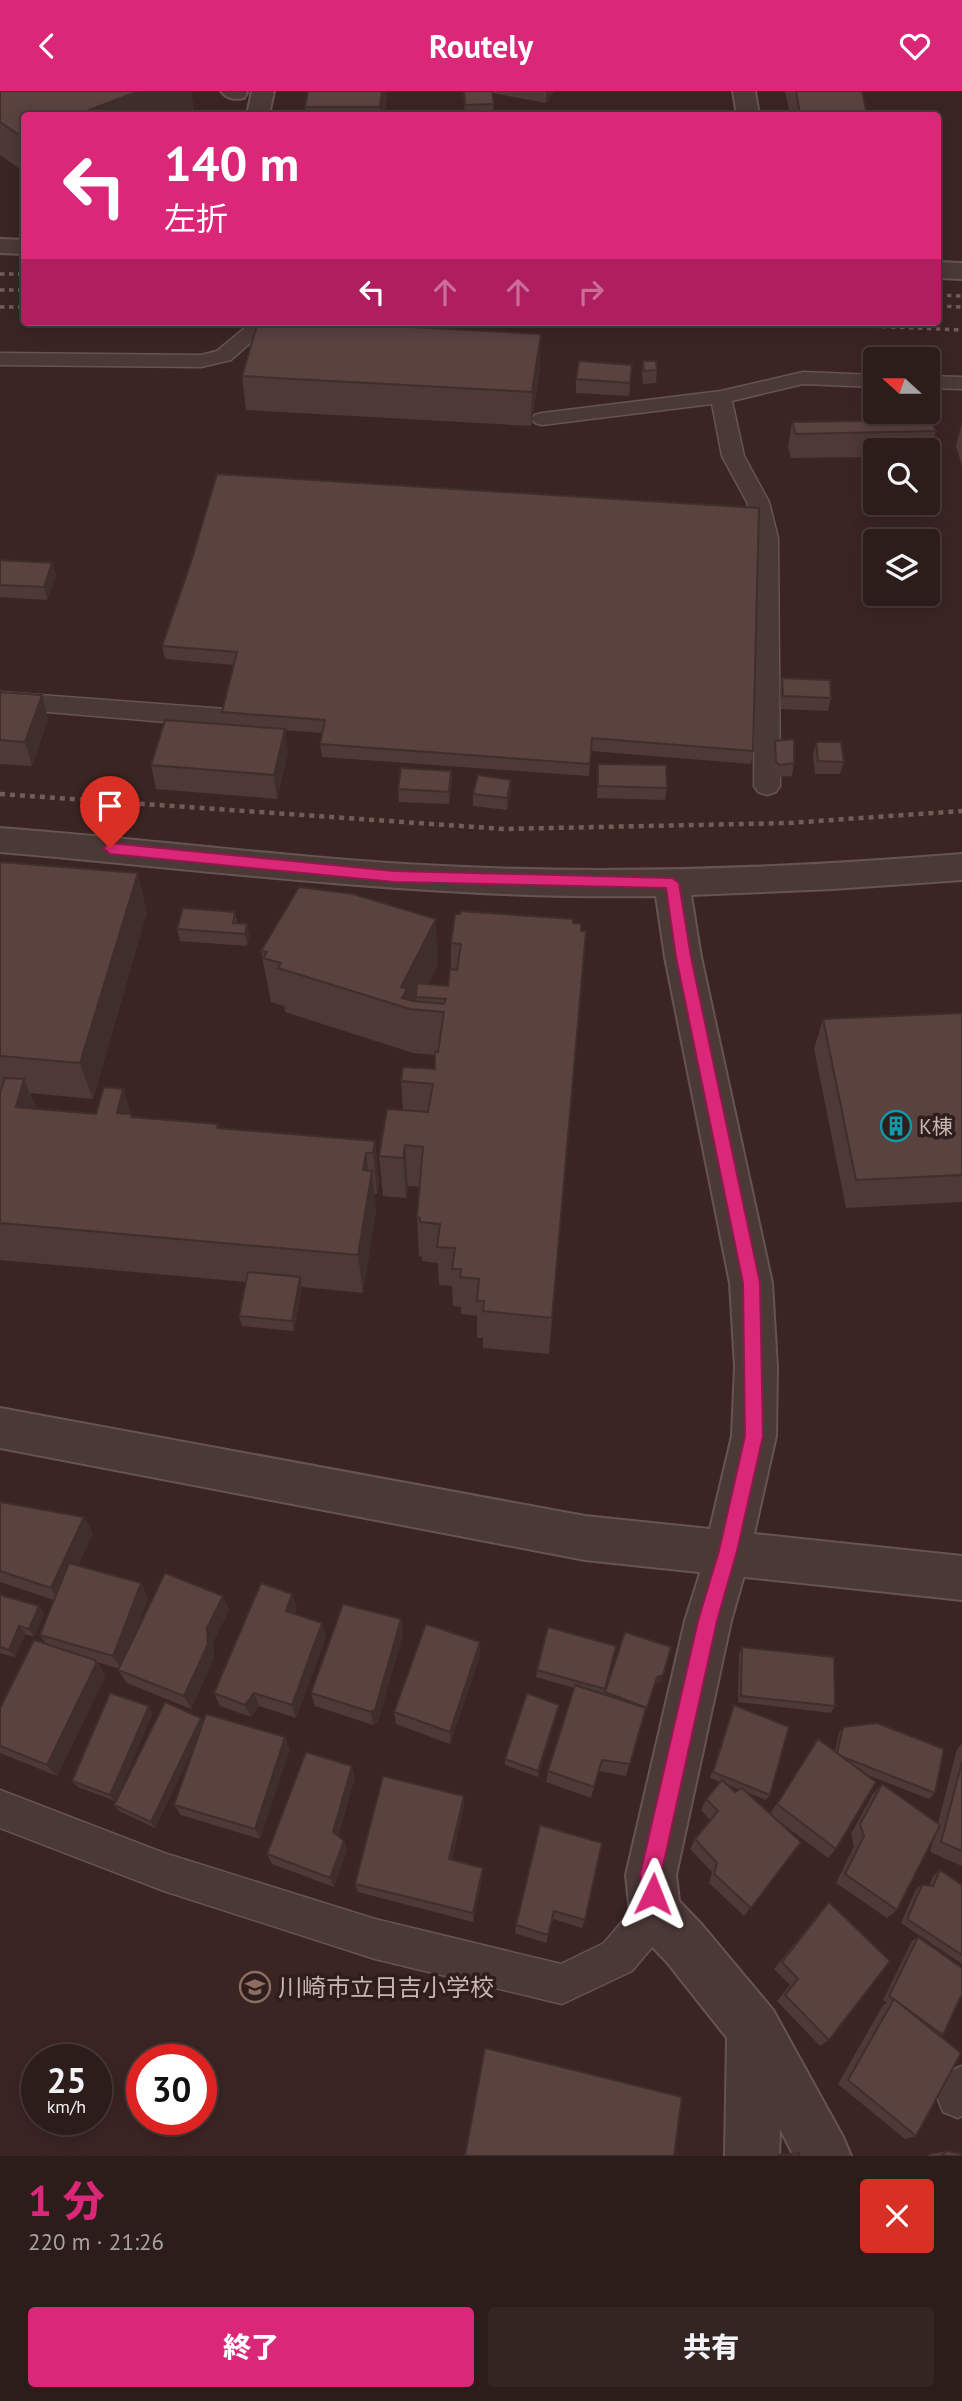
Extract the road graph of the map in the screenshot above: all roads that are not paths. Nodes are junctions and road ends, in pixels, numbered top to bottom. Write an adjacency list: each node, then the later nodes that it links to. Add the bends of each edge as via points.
1 (263, 91): 3 (street)
2 (744, 91): 4 (street)
3 (259, 112)
4 (748, 112)
5 (0, 246): 6 (street)
6 (21, 247)
7 (259, 326): 8 (lane, via 225,356 201,361)
8 (0, 359)
9 (863, 380): 12 (lane, via 803,378)
10 (940, 382): 11 (lane)
11 (962, 383)
12 (721, 397): 13 (lane); 16 (lane, via 733,456 758,502 767,538)
13 (542, 419)
14 (0, 700): 15 (lane)
15 (226, 717)
16 (767, 786)
17 (0, 840): 19 (street, via 380,876)
18 (962, 867): 19 (street)
19 (672, 883): 21 (street, via 683,957 751,1283 754,1436)
20 (0, 1429): 21 (street, via 585,1538)
21 (728, 1551): 22 (street); 24 (street, via 651,1875)
22 (962, 1578)
23 (0, 1809): 24 (lane, via 164,1872 375,1938 562,1984 618,1957)
24 (655, 1913): 25 (street)
25 (754, 2029): 26 (street); 27 (street)
26 (752, 2156)
27 (824, 2156)

